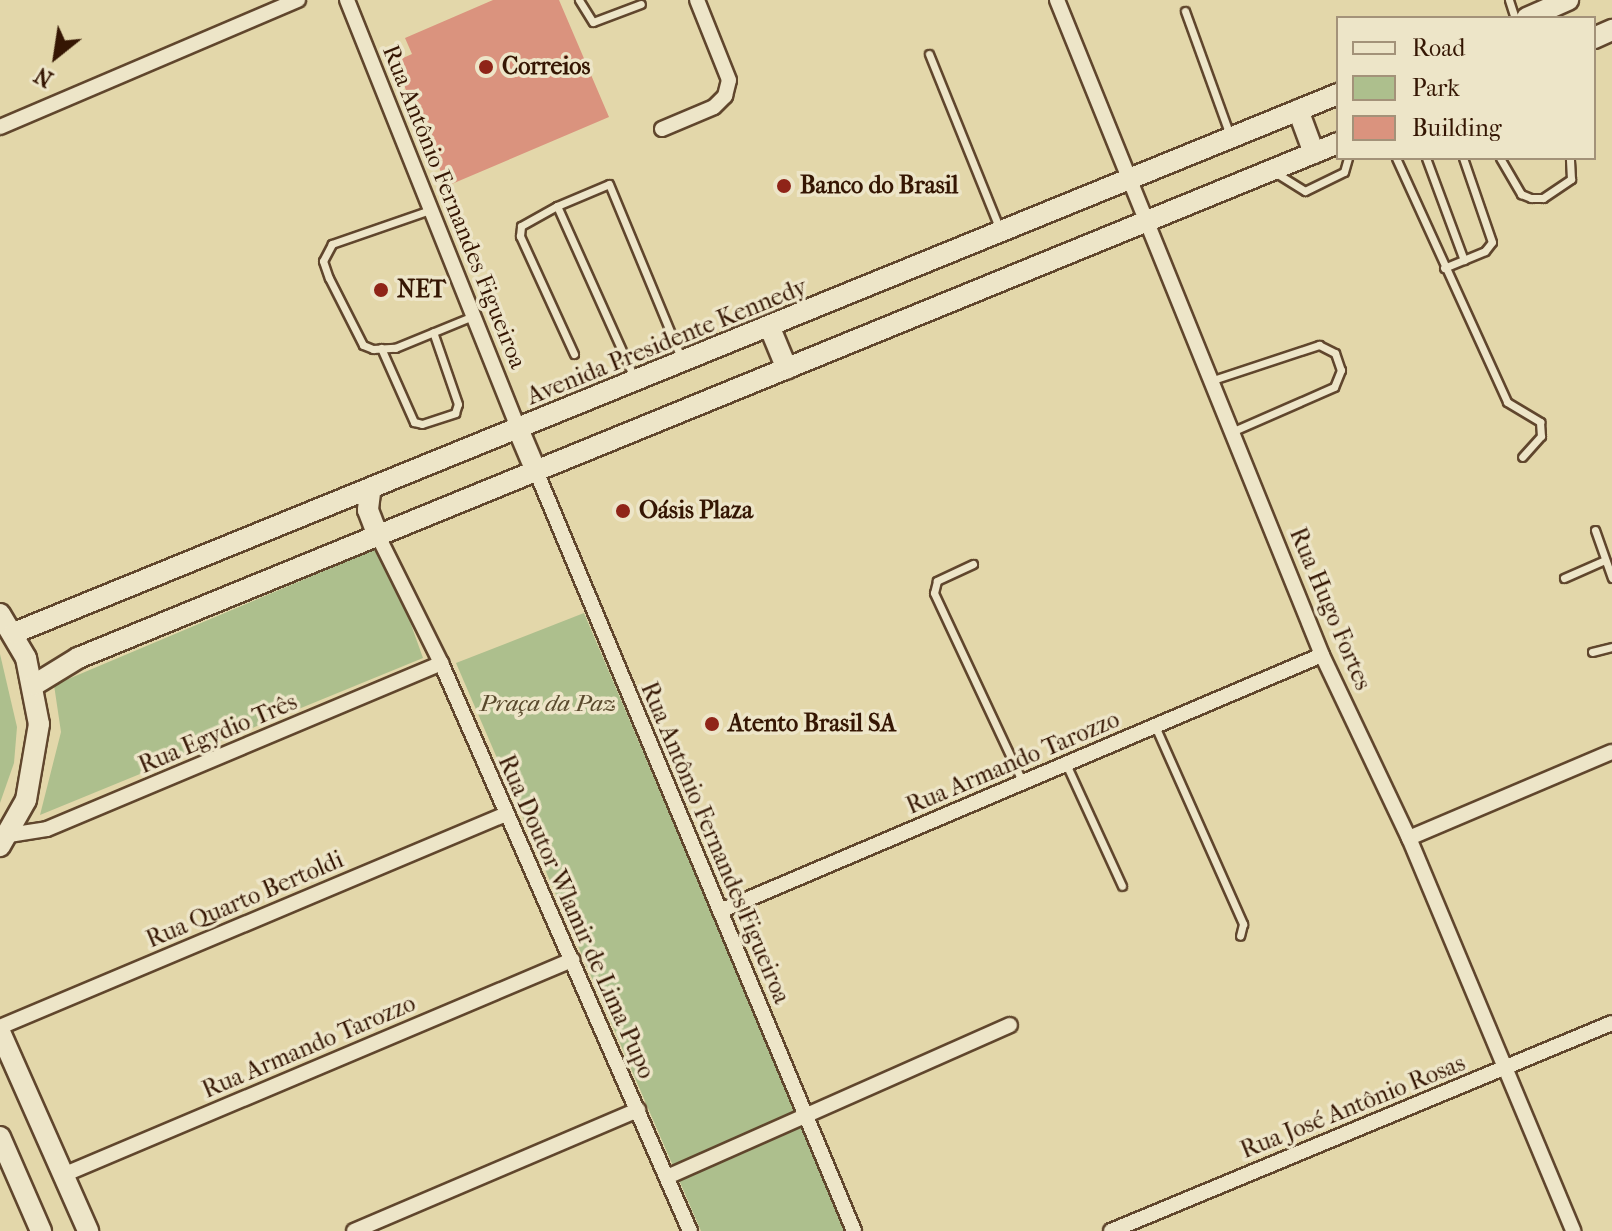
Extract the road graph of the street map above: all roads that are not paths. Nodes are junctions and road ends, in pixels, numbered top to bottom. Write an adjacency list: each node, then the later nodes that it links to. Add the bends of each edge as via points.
1 (298, 0): 13 (street)
2 (347, 0): 27 (street, Rua Antônio Fernandes Figueiroa)
3 (579, 0): 7 (lane, via 593,22)
4 (697, 0): 14 (street, via 729,80 725,96 714,107)
5 (1057, 0): 25 (street, Rua Hugo Fortes)
6 (1568, 0): 9 (main road)
7 (641, 4)
8 (1185, 11): 15 (lane)
9 (1532, 16)
10 (929, 54): 29 (lane)
11 (1336, 95): 12 (main road, Avenida Presidente Kennedy)
12 (1298, 110): 15 (main road, Avenida Presidente Kennedy); 17 (main road)
13 (0, 127)
14 (662, 129)
15 (1231, 137): 25 (main road, Avenida Presidente Kennedy)
16 (1336, 144): 17 (main road)
17 (1314, 153): 24 (main road)
18 (1347, 160): 24 (lane, via 1344,172 1305,191)
19 (1397, 160): 31 (lane)
20 (1427, 160): 30 (lane)
21 (1464, 160): 30 (lane, via 1492,242)
22 (1502, 160): 23 (lane, via 1531,198 1543,198 1571,179)
23 (1570, 160)
24 (1272, 170): 28 (main road)
25 (1130, 180): 28 (street, Rua Hugo Fortes); 29 (main road, Avenida Presidente Kennedy)
26 (557, 206): 36 (lane, via 521,226 520,236); 37 (lane, via 609,184); 40 (lane)
27 (431, 209): 32 (street, Rua Antônio Fernandes Figueiroa); 35 (lane, via 332,244 323,261 363,345)
28 (1147, 220): 38 (main road); 39 (street, Rua Hugo Fortes)
29 (1001, 232): 33 (main road, Avenida Presidente Kennedy)
30 (1464, 260): 31 (lane)
31 (1444, 268): 43 (lane, via 1507,402 1540,422 1541,436)
32 (473, 316): 34 (lane); 41 (street, Rua Antônio Fernandes Figueiroa)
33 (770, 328): 37 (main road, Avenida Presidente Kennedy); 38 (main road)
34 (433, 332): 35 (lane); 35 (lane, via 458,404 455,413 422,424 414,422)
35 (381, 348)
36 (574, 354)
37 (683, 364): 40 (main road, Avenida Presidente Kennedy)
38 (787, 369): 44 (main road)
39 (1213, 380): 42 (street, Rua Hugo Fortes); 42 (lane, via 1319,345 1335,353 1341,370 1334,387)
40 (636, 383): 41 (main road, Avenida Presidente Kennedy)
41 (519, 431): 44 (main road); 45 (main road, Avenida Presidente Kennedy)
42 (1234, 431): 56 (street, Rua Hugo Fortes)
43 (1522, 457)
44 (536, 471): 47 (main road); 67 (street, Rua Antônio Fernandes Figueiroa)
45 (370, 493): 47 (main road, via 368,510); 53 (main road, Avenida Presidente Kennedy)
46 (1595, 530): 48 (lane)
47 (378, 536): 57 (street, Rua Doutor Wlamir de Lima Pupo); 58 (main road, via 78,658)
48 (1605, 560): 50 (lane); 51 (lane)
49 (973, 564): 62 (lane, via 937,581 934,593)
50 (1564, 578)
51 (1612, 578)
52 (0, 614): 53 (main road)
53 (14, 633): 58 (main road)
54 (1612, 647): 55 (lane)
55 (1592, 652)
56 (1322, 655): 59 (street, Rua Armando Tarozzo); 64 (street, Rua Hugo Fortes)
57 (441, 663): 63 (street, Rua Doutor Wlamir de Lima Pupo); 65 (street, Rua Egydio Três, via 47,829)
58 (34, 685): 65 (main road, via 37,762)
59 (1155, 726): 61 (street, Rua Armando Tarozzo); 68 (lane, via 1243,924)
60 (1612, 752): 64 (street)
61 (1066, 764): 62 (street, Rua Armando Tarozzo); 66 (lane)
62 (1023, 783): 67 (street, Rua Armando Tarozzo)
63 (506, 814): 69 (street, Rua Doutor Wlamir de Lima Pupo); 72 (street, Rua Quarto Bertoldi)
64 (1409, 838): 73 (street, Rua Hugo Fortes)
65 (4, 840)
66 (1122, 886)
67 (720, 911): 75 (street, Rua Antônio Fernandes Figueiroa)
68 (1240, 936)
69 (572, 960): 74 (street, Rua Doutor Wlamir de Lima Pupo); 77 (street, Rua Armando Tarozzo)
70 (1612, 1023): 73 (street, Rua José Antônio Rosas)
71 (1010, 1025): 75 (street)
72 (0, 1030): 77 (main road)
73 (1506, 1068): 85 (street, Rua José Antônio Rosas); 86 (street, Rua Hugo Fortes)
74 (638, 1110): 78 (street, Rua Doutor Wlamir de Lima Pupo); 82 (street)
75 (804, 1114): 78 (street); 84 (street, Rua Antônio Fernandes Figueiroa)
76 (0, 1137): 79 (main road)
77 (63, 1175): 81 (main road)
78 (667, 1177): 83 (street, Rua Doutor Wlamir de Lima Pupo)
79 (9, 1178): 80 (main road)
80 (41, 1231)
81 (88, 1231)
82 (354, 1231)
83 (690, 1231)
84 (854, 1231)
85 (1111, 1231)
86 (1573, 1231)

